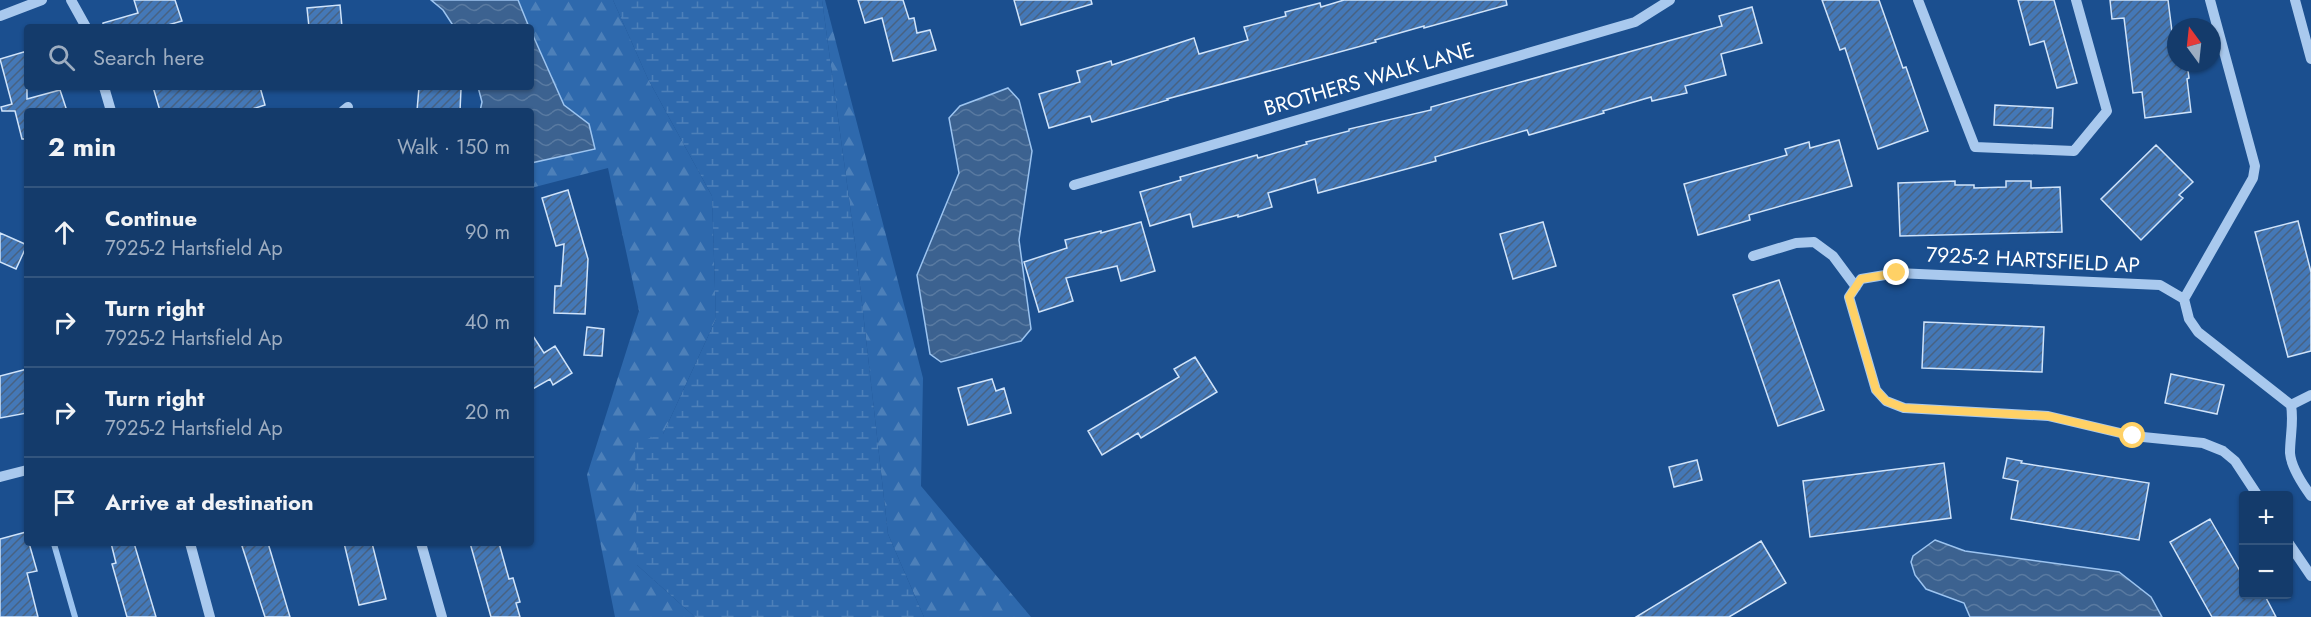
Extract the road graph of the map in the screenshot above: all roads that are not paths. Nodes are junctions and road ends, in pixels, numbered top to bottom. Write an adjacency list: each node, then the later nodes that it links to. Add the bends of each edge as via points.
1 (42, 0): 8 (street)
2 (71, 0): 9 (street)
3 (1670, 0): 13 (street, BROTHERS WALK LANE, via 1635,22)
4 (1918, 0): 5 (street, via 1975,147 2074,151 2107,111)
5 (2076, 0)
6 (2210, 0): 16 (street, via 2255,166 2253,178)
7 (2295, 0): 10 (street)
8 (0, 16)
9 (84, 24)
10 (2311, 59)
11 (105, 90): 12 (street)
12 (110, 108)
13 (1074, 185)
14 (1753, 256): 15 (street, via 1796,243 1814,242 1833,256)
15 (1856, 287): 16 (street, 7925-2 HARTSFIELD AP, via 1861,279 1897,273 2160,285); 21 (street, via 1849,297 1876,390 1886,401 1904,408 2048,416 2133,436 2203,443 2235,460)
16 (2184, 298): 18 (street, via 2189,319 2198,332)
17 (2311, 396): 18 (street)
18 (2291, 405): 22 (street, via 2290,455)
19 (24, 471): 20 (street)
20 (0, 477)
21 (2255, 491)
22 (2311, 496)
23 (2291, 545): 26 (street)
24 (191, 546): 27 (street)
25 (422, 546): 28 (street)
26 (2311, 576)
27 (210, 617)
28 (442, 617)

